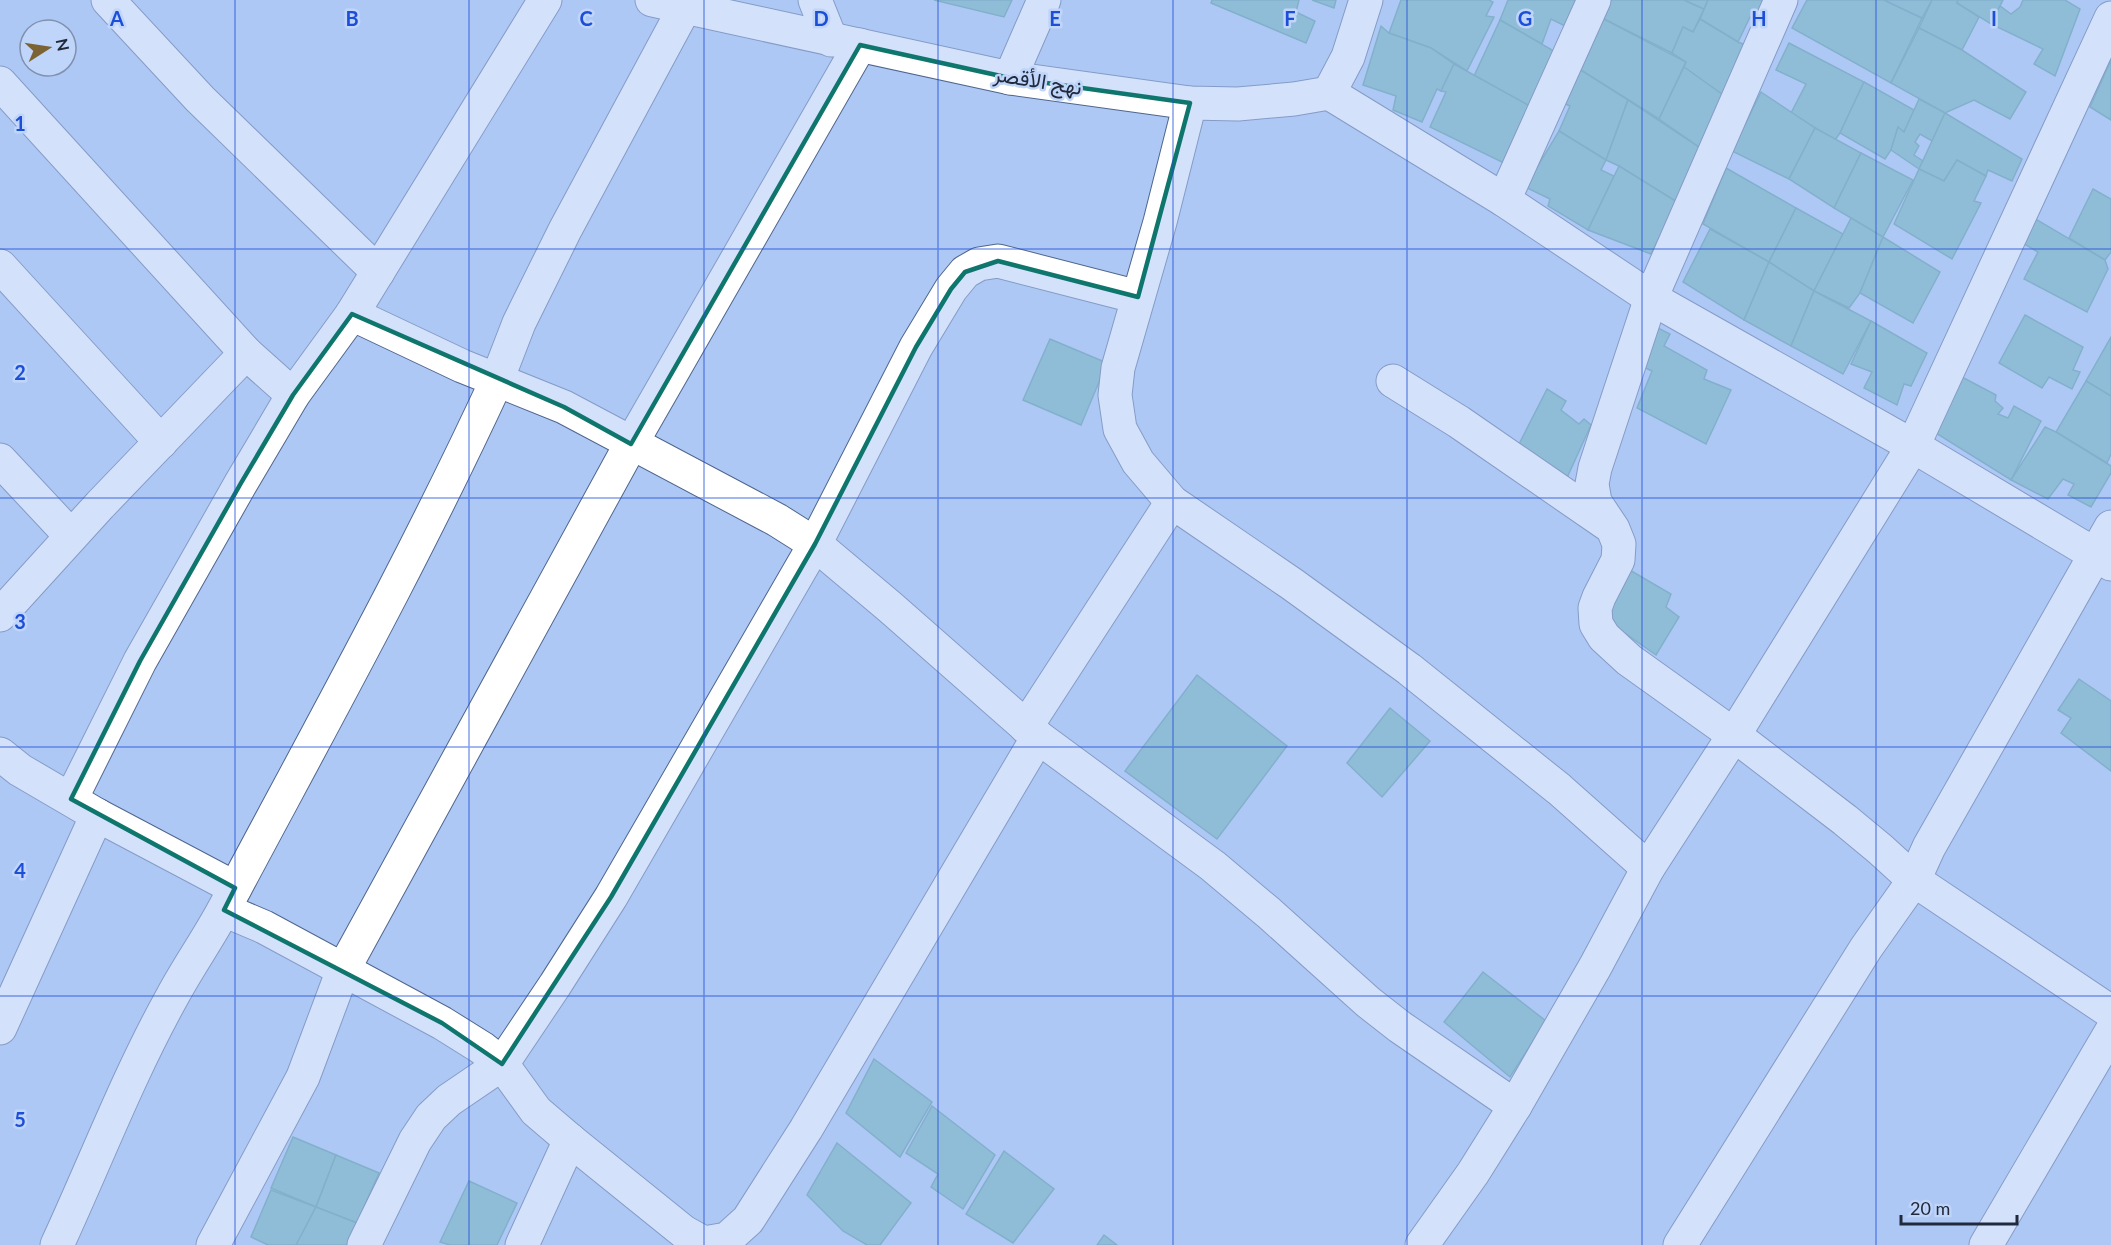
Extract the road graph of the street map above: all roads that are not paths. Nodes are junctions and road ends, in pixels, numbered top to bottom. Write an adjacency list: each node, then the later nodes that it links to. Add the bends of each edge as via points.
1 (108, 0): 20 (street, via 200,99)
2 (545, 0): 20 (street)
3 (652, 0): 10 (street, نهج الأقصر)
4 (815, 0): 13 (street)
5 (1044, 0): 14 (street)
6 (1366, 0): 16 (street, via 1348,57)
7 (1594, 0): 18 (street)
8 (1781, 0): 22 (street)
9 (2099, 0): 11 (street)
10 (685, 7): 13 (street, نهج الأقصر); 25 (street, via 565,230 519,323)
11 (2111, 8)
12 (2111, 18): 30 (street)
13 (845, 42): 14 (street, نهج الأقصر); 29 (street)
14 (1010, 78): 17 (street, نهج الأقصر)
15 (0, 83): 24 (street)
16 (1329, 93): 17 (street, نهج الأقصر, via 1238,104); 18 (street)
17 (1190, 103): 21 (street)
18 (1504, 200): 22 (street)
19 (0, 266): 28 (street)
20 (378, 272): 23 (street)
21 (1138, 297): 32 (street, via 1118,368 1115,395 1120,429 1138,462); 35 (street, via 998,261 964,272 915,347)
22 (1651, 298): 30 (street); 33 (street, via 1592,484 1595,502)
23 (352, 314): 25 (street); 27 (street)
24 (246, 353): 27 (street); 28 (street)
25 (497, 380): 29 (street, via 564,407); 44 (street, via 394,588)
26 (1393, 381): 33 (street)
27 (293, 394): 41 (street, via 141,661)
28 (161, 442): 34 (street)
29 (631, 444): 35 (street); 45 (street)
30 (1913, 446): 36 (street); 39 (street)
31 (0, 460): 34 (street)
32 (1172, 502): 38 (street); 42 (street, via 1409,669 1559,789)
33 (1613, 529): 39 (street, via 1619,544 1618,560 1595,608 1596,624 1629,660)
34 (71, 536): 37 (street)
35 (815, 544): 38 (street); 49 (street, via 610,897)
36 (2106, 548): 43 (street, via 1929,847)
37 (0, 615)
38 (1032, 732): 50 (street, via 1213,866 1400,1027); 51 (street, via 806,1129 748,1220 727,1239 704,1243 684,1232)
39 (1734, 735): 42 (street); 43 (street)
40 (0, 754): 41 (street)
41 (84, 807): 44 (street); 47 (street)
42 (1648, 868): 50 (street)
43 (1914, 880): 46 (street); 57 (street, via 1866,948)
44 (229, 899): 45 (street, via 264,927); 52 (street, via 146,1047)
45 (343, 970): 49 (street, via 442,1023); 53 (street, via 303,1077)
46 (2111, 1012)
47 (0, 1028)
48 (2111, 1032): 58 (street)
49 (502, 1064): 51 (street, via 536,1111); 54 (street, via 431,1117 415,1141)
50 (1515, 1106): 56 (street)
51 (570, 1140): 55 (street)
52 (57, 1245)
53 (213, 1245)
54 (364, 1245)
55 (522, 1245)
56 (1422, 1245)
57 (1680, 1245)
58 (1986, 1245)

